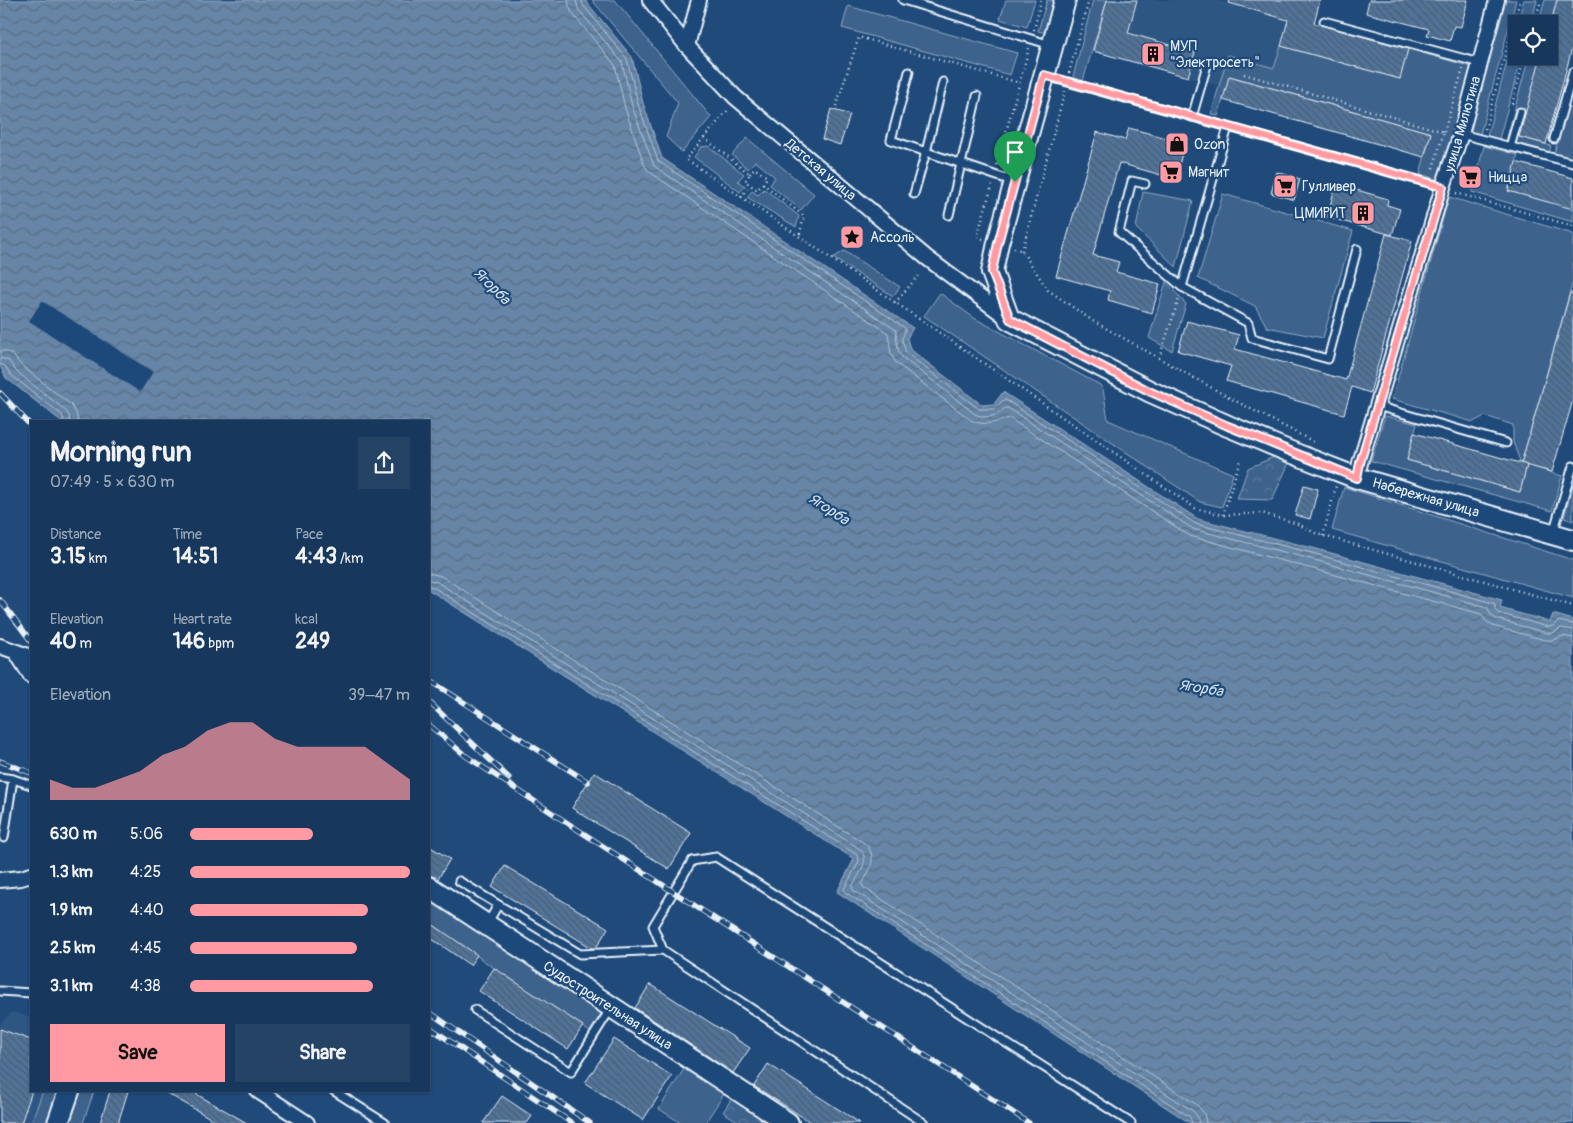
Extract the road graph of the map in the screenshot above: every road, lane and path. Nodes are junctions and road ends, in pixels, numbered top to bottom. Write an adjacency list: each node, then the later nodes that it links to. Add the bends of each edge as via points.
1 (650, 0): 14 (street, Детская улица)
2 (699, 0): 14 (street)
3 (903, 0): 12 (lane)
4 (1041, 0): 12 (path)
5 (1065, 0): 13 (main road)
6 (1089, 0): 24 (path)
7 (1497, 0): 15 (street, улица Милютина)
8 (1520, 0): 35 (path)
9 (1540, 0): 10 (path)
10 (1536, 15)
11 (1324, 21): 15 (lane)
12 (1032, 38): 13 (lane)
13 (1052, 45): 22 (main road)
14 (687, 46): 58 (street, Детская улица, via 735,97 927,258)
15 (1480, 63): 32 (street, улица Милютина)
16 (1207, 65): 29 (lane)
17 (1523, 65): 26 (path)
18 (1464, 66): 31 (path)
19 (909, 72): 37 (lane, via 892,140)
20 (1573, 72): 34 (lane)
21 (1244, 74): 31 (path)
22 (1044, 75): 24 (lane); 42 (main road)
23 (943, 82): 37 (lane)
24 (1067, 82): 29 (lane); 53 (path)
25 (977, 96): 39 (lane)
26 (1511, 109)
27 (727, 111): 33 (path)
28 (1520, 112): 36 (lane)
29 (1192, 117): 30 (lane)
30 (1228, 127): 46 (lane); 55 (lane)
31 (1444, 132): 41 (path)
32 (1461, 134): 35 (lane); 46 (street, улица Милютина)
33 (704, 138): 40 (path); 48 (path, via 686,159)
34 (1554, 139)
35 (1483, 140): 36 (lane)
36 (1510, 147): 38 (lane)
37 (926, 152): 39 (lane); 47 (lane)
38 (1573, 163)
39 (960, 164): 42 (lane); 49 (lane)
40 (750, 174): 43 (path, via 754,168 767,177); 45 (path, via 745,181)
41 (1431, 176)
42 (1015, 182): 58 (main road, via 992,272)
43 (763, 184): 45 (path, via 757,190); 51 (path, via 804,216)
44 (1145, 184): 55 (lane, via 1132,181 1119,232)
45 (750, 185): 48 (path)
46 (1443, 187): 50 (path); 60 (street, улица Милютина)
47 (914, 194)
48 (741, 197): 51 (path)
49 (949, 214)
50 (1573, 226)
51 (799, 237): 57 (path)
52 (1357, 249): 55 (lane, via 1328,359 1252,338 1248,323)
53 (1022, 251)
54 (918, 276): 57 (path)
55 (1182, 287): 59 (path)
56 (1048, 290): 59 (path, via 1093,321)
57 (895, 303): 67 (path, via 1195,508)
58 (1010, 319): 65 (main road, Набережная улица, via 1151,392)
59 (1159, 358): 62 (path)
60 (1377, 406): 61 (lane); 65 (street, улица Милютина)
61 (1506, 443)
62 (1320, 444)
63 (1240, 460): 67 (path)
64 (1573, 466): 68 (lane)
65 (1357, 478): 68 (main road, Набережная улица)
66 (1334, 496): 69 (path)
67 (1223, 515): 69 (path, via 1262,513)
68 (1552, 533): 70 (main road, Набережная улица)
69 (1323, 536): 71 (path)
70 (1573, 540)
71 (1573, 606)
72 (0, 646): 73 (street)
73 (16, 652): 74 (street); 75 (street)
74 (30, 657)
75 (30, 674)
76 (0, 777): 77 (lane)
77 (13, 779): 78 (lane); 79 (lane)
78 (30, 785)
79 (4, 838)
80 (30, 875): 81 (street)
81 (0, 880)
82 (459, 881): 84 (lane)
83 (430, 888): 85 (main road, Судостроительная улица)
84 (498, 905): 85 (lane); 86 (lane, via 580,954)
85 (486, 925): 89 (main road, Судостроительная улица)
86 (663, 950): 98 (lane); 99 (lane, via 652,926 692,862 716,857)
87 (0, 991): 88 (lane)
88 (30, 993)
89 (612, 1008): 90 (lane, via 572,1072); 97 (main road, Судостроительная улица)
90 (475, 1010)
91 (69, 1092): 94 (main road)
92 (263, 1092): 95 (street)
93 (336, 1092): 96 (lane)
94 (58, 1123)
95 (307, 1123)
96 (385, 1123)
97 (788, 1123)
98 (924, 1123)
99 (1131, 1123)

